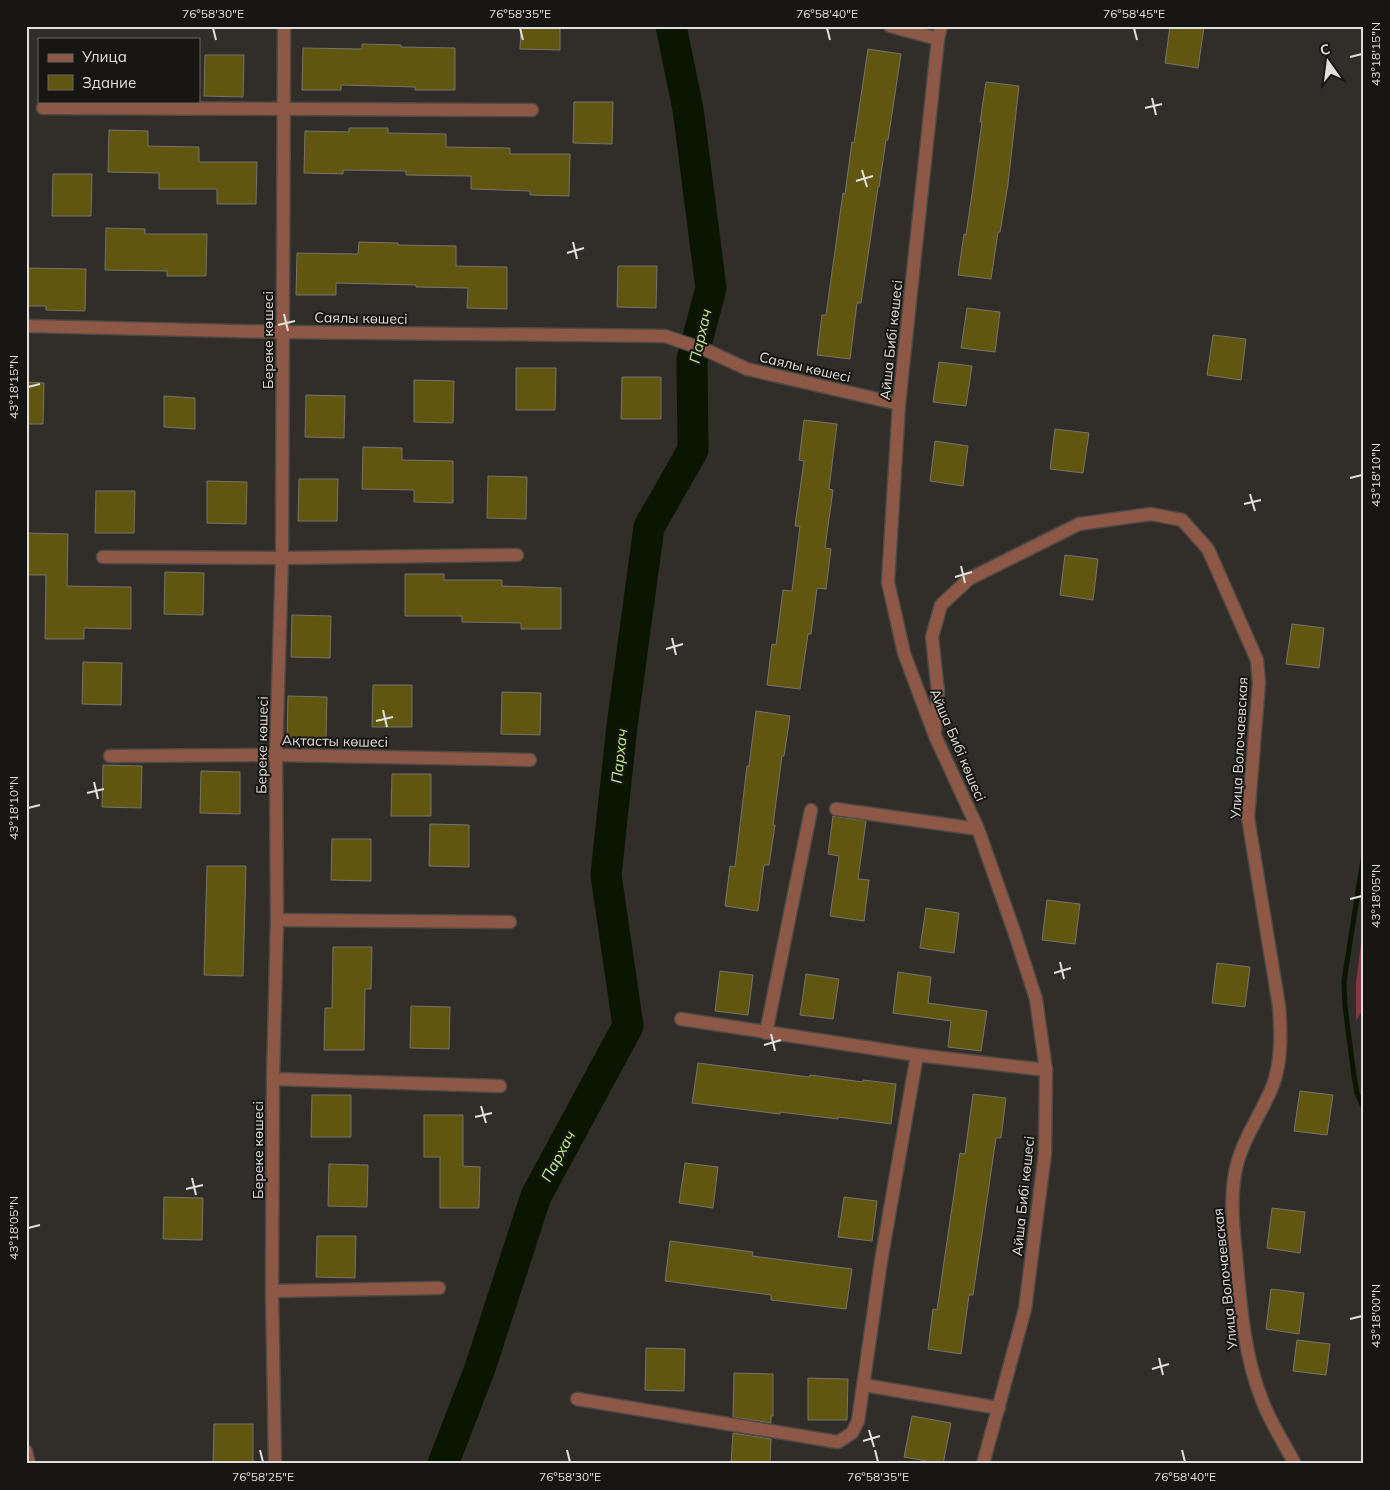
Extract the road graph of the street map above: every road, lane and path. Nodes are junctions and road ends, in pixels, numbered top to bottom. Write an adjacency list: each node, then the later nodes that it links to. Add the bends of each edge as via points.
1 (284, 26): 6 (street, Береке көшесі)
2 (890, 26): 4 (street)
3 (941, 26): 4 (street, Айша Бибі көшесі)
4 (938, 39): 10 (street, Айша Бибі көшесі)
5 (43, 108): 6 (street)
6 (284, 108): 7 (street); 9 (street, Береке көшесі)
7 (532, 110)
8 (26, 326): 9 (street, Саялы көшесі)
9 (282, 332): 10 (street, Саялы көшесі, via 665,336 747,369); 13 (street, Береке көшесі)
10 (899, 404): 14 (street, Айша Бибі көшесі, via 888,582 904,654)
11 (516, 555): 13 (street)
12 (103, 557): 13 (street)
13 (282, 558): 15 (street, Береке көшесі)
14 (935, 736): 20 (street, Айша Бибі көшесі); 38 (street, Улица Волочаевская, via 938,692 932,637 941,605 969,579 1079,524 1151,514 1182,520 1208,548 1257,660 1248,818 1281,1030 1280,1056 1273,1084 1236,1167 1231,1204 1250,1362 1262,1400)
15 (276, 755): 16 (street, Ақтасты көшесі); 17 (street, Ақтасты көшесі); 21 (street, Береке көшесі)
16 (110, 756)
17 (530, 760)
18 (836, 808): 20 (street)
19 (811, 810): 24 (street)
20 (978, 829): 26 (street, Айша Бибі көшесі, via 1036,999)
21 (277, 920): 22 (street); 27 (street, Береке көшесі)
22 (510, 922)
23 (681, 1019): 24 (street)
24 (766, 1033): 25 (street)
25 (916, 1056): 26 (street); 31 (street)
26 (1046, 1070): 33 (street, Айша Бибі көшесі, via 1045,1153 1025,1309)
27 (273, 1079): 28 (street); 30 (street, Береке көшесі)
28 (500, 1086)
29 (439, 1288): 30 (street)
30 (272, 1291): 36 (street, Береке көшесі)
31 (864, 1385): 32 (street, via 858,1421 852,1433 838,1442); 33 (street)
32 (578, 1399)
33 (999, 1408): 37 (street, Айша Бибі көшесі)
34 (26, 1451): 35 (street)
35 (29, 1464)
36 (275, 1464)
37 (983, 1464)
38 (1295, 1464)

